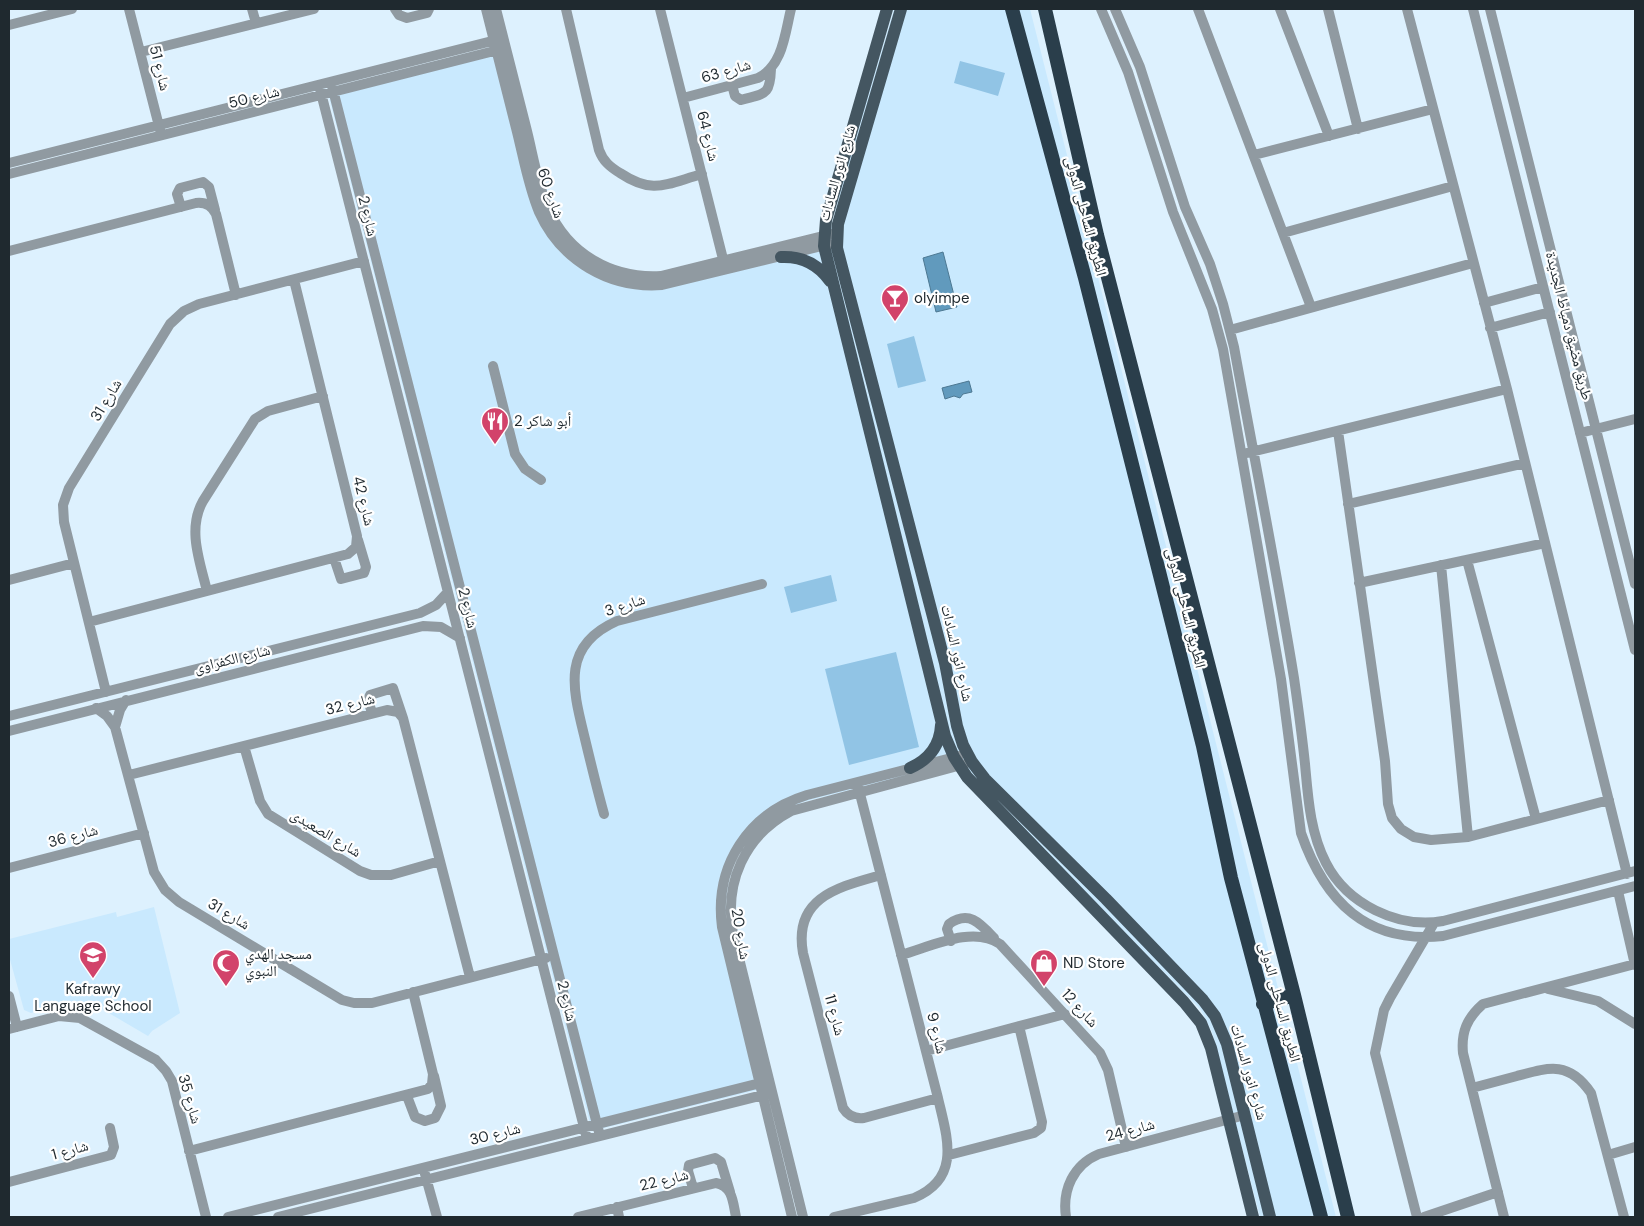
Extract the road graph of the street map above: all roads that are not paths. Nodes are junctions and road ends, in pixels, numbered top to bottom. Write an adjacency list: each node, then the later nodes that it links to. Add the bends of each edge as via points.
1 (72, 9): 25 (street)
2 (129, 9): 29 (street, شارع 51)
3 (252, 9): 24 (street)
4 (314, 9): 24 (street)
5 (395, 9): 6 (street, via 398,16 407,18 427,13)
6 (430, 9)
7 (486, 9): 26 (street, شارع 60)
8 (496, 9): 26 (street, شارع 60)
9 (566, 9): 42 (street, via 599,150 606,163 634,183 645,186)
10 (660, 9): 34 (street, شارع 64)
11 (791, 9): 30 (street, شارع 63, via 779,54)
12 (887, 9): 27 (main road, شارع انور السادات)
13 (901, 9): 28 (main road, شارع انور السادات)
14 (1012, 9): 139 (highway, الطريق الساحلى الدولى, via 1178,642)
15 (1045, 9): 137 (highway, الطريق الساحلى الدولى, via 1132,374)
16 (1101, 9): 73 (street, via 1128,72 1173,212 1212,309)
17 (1115, 9): 64 (street, via 1140,67 1185,208 1210,264)
18 (1198, 9): 39 (street)
19 (1280, 9): 38 (street)
20 (1328, 9): 36 (street)
21 (1407, 9): 35 (street)
22 (1473, 9): 58 (street, طريق مضيق دمياط الجديدة)
23 (1490, 9): 69 (street, طريق مضيق دمياط الجديدة)
24 (256, 23): 29 (street)
25 (9, 25)
26 (500, 45): 32 (street, شارع 50); 55 (street, شارع 60, via 536,202 548,228 566,251 597,274 634,285 672,284)
27 (875, 47): 28 (main road); 48 (main road, شارع انور السادات, via 826,220)
28 (888, 51): 47 (main road, شارع انور السادات)
29 (140, 52): 37 (street, شارع 51)
30 (771, 69): 31 (street, شارع 63, via 758,78); 31 (street, via 770,88 764,94 738,99)
31 (732, 85): 34 (street, شارع 63)
32 (332, 87): 33 (street, شارع 50); 50 (street, شارع 2)
33 (321, 90): 37 (street, شارع 50); 52 (street, شارع 2)
34 (683, 98): 42 (street, شارع 64)
35 (1433, 109): 36 (street); 43 (street)
36 (1358, 129): 38 (street)
37 (161, 130): 40 (street, شارع 50); 41 (street, شارع 50)
38 (1329, 136): 39 (street)
39 (1254, 155): 46 (street)
40 (9, 163)
41 (9, 174)
42 (702, 174): 55 (street, شارع 64)
43 (1453, 186): 46 (street); 53 (street)
44 (181, 206): 45 (street, via 204,203 211,206); 45 (street, via 180,188 203,182 209,187); 49 (street)
45 (216, 214): 59 (street)
46 (1283, 233): 61 (street)
47 (837, 238): 48 (street, شارع 60); 108 (main road, شارع انور السادات, via 945,663 957,726)
48 (824, 241): 51 (street, شارع 60); 55 (street, شارع 60); 57 (main road, شارع انور السادات)
49 (9, 251)
50 (375, 254): 52 (street, via 368,250); 54 (street, شارع 2)
51 (781, 257): 55 (street, شارع 60); 57 (main road, via 796,257 809,262 826,275)
52 (364, 261): 54 (street, via 372,270); 56 (street, شارع 31); 77 (street, شارع 2)
53 (1473, 262): 60 (street); 61 (street)
54 (378, 265): 75 (street, شارع 2)
55 (724, 266)
56 (294, 280): 59 (street, شارع 31); 67 (street, شارع 42)
57 (833, 287): 102 (main road, شارع انور السادات)
58 (1543, 287): 60 (street); 62 (street, طريق مضيق دمياط الجديدة)
59 (236, 294): 83 (street, شارع 31, via 192,307 170,324 69,488 63,517)
60 (1484, 303): 63 (street)
61 (1310, 307): 64 (street)
62 (1550, 312): 63 (street); 71 (street, طريق مضيق دمياط الجديدة)
63 (1490, 328): 66 (street)
64 (1230, 330): 72 (street)
65 (493, 366): 76 (street, via 515,454 525,469)
66 (1506, 389): 70 (street); 74 (street)
67 (323, 396): 79 (street, شارع 42); 89 (street, via 271,410 255,419 199,508 194,529)
68 (1635, 419): 69 (street)
69 (1596, 429): 71 (street); 88 (street, طريق مضيق دمياط الجديدة)
70 (1338, 431): 72 (street); 78 (street)
71 (1580, 433): 95 (street, طريق مضيق دمياط الجديدة)
72 (1253, 452): 73 (street); 126 (street, via 1294,678 1310,812 1319,847 1336,878 1362,903 1394,917)
73 (1242, 454): 127 (street, via 1281,680 1297,814 1307,851 1327,887 1358,917 1390,934)
74 (1525, 463): 78 (street); 80 (street)
75 (432, 477): 77 (street); 105 (street, شارع 2)
76 (541, 480)
77 (420, 481): 90 (street, شارع 2)
78 (1348, 504): 87 (street)
79 (357, 536): 81 (street, شارع 42, via 354,550); 81 (street, via 366,566 364,573 341,579)
80 (1545, 542): 82 (street); 113 (street)
81 (334, 558): 89 (street, شارع 42)
82 (1467, 560): 84 (street); 115 (street)
83 (74, 563): 85 (street); 92 (street, شارع 31)
84 (1441, 565): 87 (street); 117 (street)
85 (9, 580)
86 (762, 584): 114 (street, شارع 3, via 618,621 598,632 585,647 575,670 574,692)
87 (1359, 584): 117 (street, via 1392,818 1414,836 1448,840)
88 (1635, 584)
89 (206, 592): 92 (street, شارع 42)
90 (448, 592): 91 (street, شارع الكفراوى); 94 (street, شارع 2)
91 (426, 611): 93 (street); 96 (street, شارع الكفراوى)
92 (89, 622): 96 (street, شارع 31)
93 (430, 625): 94 (street, via 446,629); 97 (street, شارع الكفراوى)
94 (460, 638): 107 (street, شارع 2)
95 (1635, 650)
96 (106, 692): 100 (street, شارع الكفراوى)
97 (126, 700): 98 (street, شارع الكفراوى); 103 (street)
98 (96, 708): 103 (street, شارع 31, via 108,716); 104 (street, شارع الكفراوى)
99 (372, 713): 101 (street, شارع 32, via 391,709); 101 (street, via 368,700 370,695 394,688); 106 (street, شارع 32)
100 (9, 716)
101 (403, 718): 118 (street)
102 (941, 720): 109 (main road, شارع انور السادات); 110 (main road, via 938,741 932,753)
103 (115, 727): 111 (street, شارع 31)
104 (9, 731)
105 (499, 742): 107 (street); 130 (street, شارع 2)
106 (244, 746): 111 (street, شارع 32); 118 (street, شارع الصعيدى, via 260,801 268,814 360,871 382,876)
107 (487, 746): 132 (street, شارع 2)
108 (970, 758): 109 (street, شارع 20); 124 (main road, شارع انور السادات, via 985,779)
109 (956, 761): 110 (street, شارع 20); 112 (street, شارع 20); 125 (main road, شارع انور السادات)
110 (910, 768): 112 (street, شارع 20)
111 (129, 775): 116 (street, شارع 31)
112 (858, 787): 121 (street, شارع 9); 146 (street, شارع 20, via 800,807 774,821 748,848 735,876 731,896 732,925); 147 (street, شارع 20, via 796,798 768,814 741,841 726,872 720,899 722,927)
113 (1608, 800): 115 (street); 120 (street)
114 (604, 814)
115 (1536, 819): 117 (street)
116 (144, 833): 119 (street, شارع 36); 136 (street, شارع 31, via 154,872 168,894 342,1000 366,1004)
117 (1468, 837)
118 (440, 861): 134 (street)
119 (9, 868)
120 (1631, 872): 126 (street)
121 (880, 875): 131 (street, شارع 9); 152 (street, شارع 11, via 837,887 820,899 805,922 802,936 803,953 843,1108 857,1118 864,1118)
122 (1635, 886): 123 (street)
123 (1618, 890): 127 (street, via 1443,936); 133 (street)
124 (1106, 898): 125 (main road); 153 (main road, شارع انور السادات, via 1214,1016 1227,1044)
125 (1094, 910): 154 (main road, شارع انور السادات, via 1196,1016 1211,1048)
126 (1434, 923): 127 (street)
127 (1424, 938): 188 (street, via 1384,1010 1375,1053)
128 (951, 940): 129 (street, شارع 12, via 975,935 991,938); 129 (street, via 947,929 949,924 970,918 977,920); 131 (street, شارع 12)
129 (1000, 944): 140 (street, شارع 12)
130 (554, 955): 132 (street, شارع 31); 155 (street, شارع 2)
131 (901, 955): 144 (street, شارع 9)
132 (541, 959): 134 (street, شارع 31); 157 (street, شارع 2)
133 (1635, 965): 135 (street)
134 (470, 977): 136 (street, شارع 31)
135 (1544, 988): 141 (street, via 1598,1002); 148 (street, via 1483,1004 1472,1014 1462,1039)
136 (413, 992): 145 (street)
137 (1294, 995): 139 (highway); 187 (highway, الطريق الساحلى الدولى)
138 (9, 996): 143 (street)
139 (1263, 1004): 186 (highway, الطريق الساحلى الدولى)
140 (1065, 1014): 142 (street); 160 (street, شارع 12, via 1104,1058)
141 (1635, 1024)
142 (1020, 1026): 144 (street); 163 (street, via 1041,1128 1034,1133)
143 (13, 1028): 162 (street, شارع 35, via 59,1016 80,1018 156,1060 172,1081)
144 (926, 1051): 152 (street, شارع 9)
145 (433, 1074): 151 (street, via 428,1089); 151 (street, via 441,1106 435,1118 425,1121 415,1117)
146 (770, 1081): 147 (street, شارع 30); 149 (street, شارع 20)
147 (759, 1083): 150 (street, شارع 20); 155 (street, شارع 30)
148 (1472, 1088): 164 (street, via 1542,1069 1557,1068 1571,1072 1591,1093); 169 (street)
149 (773, 1092): 150 (street, شارع 30); 181 (street, شارع 20)
150 (762, 1095): 158 (street, شارع 30); 180 (street, شارع 20)
151 (408, 1096): 162 (street)
152 (938, 1098): 163 (street, شارع 9, via 948,1140)
153 (1245, 1115): 154 (street, شارع 24); 185 (main road, شارع انور السادات)
154 (1229, 1119): 160 (street, شارع 24); 184 (main road, شارع انور السادات)
155 (597, 1124): 157 (street, شارع 30); 158 (street, شارع 2)
156 (110, 1128): 167 (street, شارع 1, via 114,1150 111,1155)
157 (584, 1128): 159 (street, شارع 2); 165 (street, شارع 30)
158 (600, 1136): 159 (street, شارع 30)
159 (587, 1139): 166 (street, شارع 30)
160 (1126, 1147): 183 (street, شارع 24, via 1094,1156 1080,1166 1066,1192)
161 (1635, 1147): 164 (street)
162 (190, 1151): 174 (street, شارع 35)
163 (948, 1155): 173 (street, شارع 9, via 939,1180 925,1192)
164 (1608, 1156): 191 (street)
165 (424, 1168): 166 (street); 171 (street, شارع 30)
166 (427, 1180): 176 (street, شارع 30); 177 (street)
167 (9, 1182)
168 (693, 1188): 170 (street, شارع 22, via 716,1183 725,1186); 170 (street, via 689,1165 716,1158 721,1162); 172 (street, شارع 22)
169 (1498, 1192): 189 (street); 190 (street)
170 (730, 1193): 179 (street)
171 (267, 1212): 175 (street, شارع 30)
172 (618, 1212): 178 (street, شارع 22)
173 (859, 1214): 182 (street, شارع 9)
174 (206, 1217)
175 (228, 1217)
176 (278, 1217)
177 (436, 1217)
178 (578, 1217)
179 (736, 1217)
180 (792, 1217)
181 (804, 1217)
182 (834, 1217)
183 (1066, 1217)
184 (1253, 1217)
185 (1270, 1217)
186 (1321, 1217)
187 (1348, 1217)
188 (1417, 1217)
189 (1424, 1217)
190 (1504, 1217)
191 (1624, 1217)

